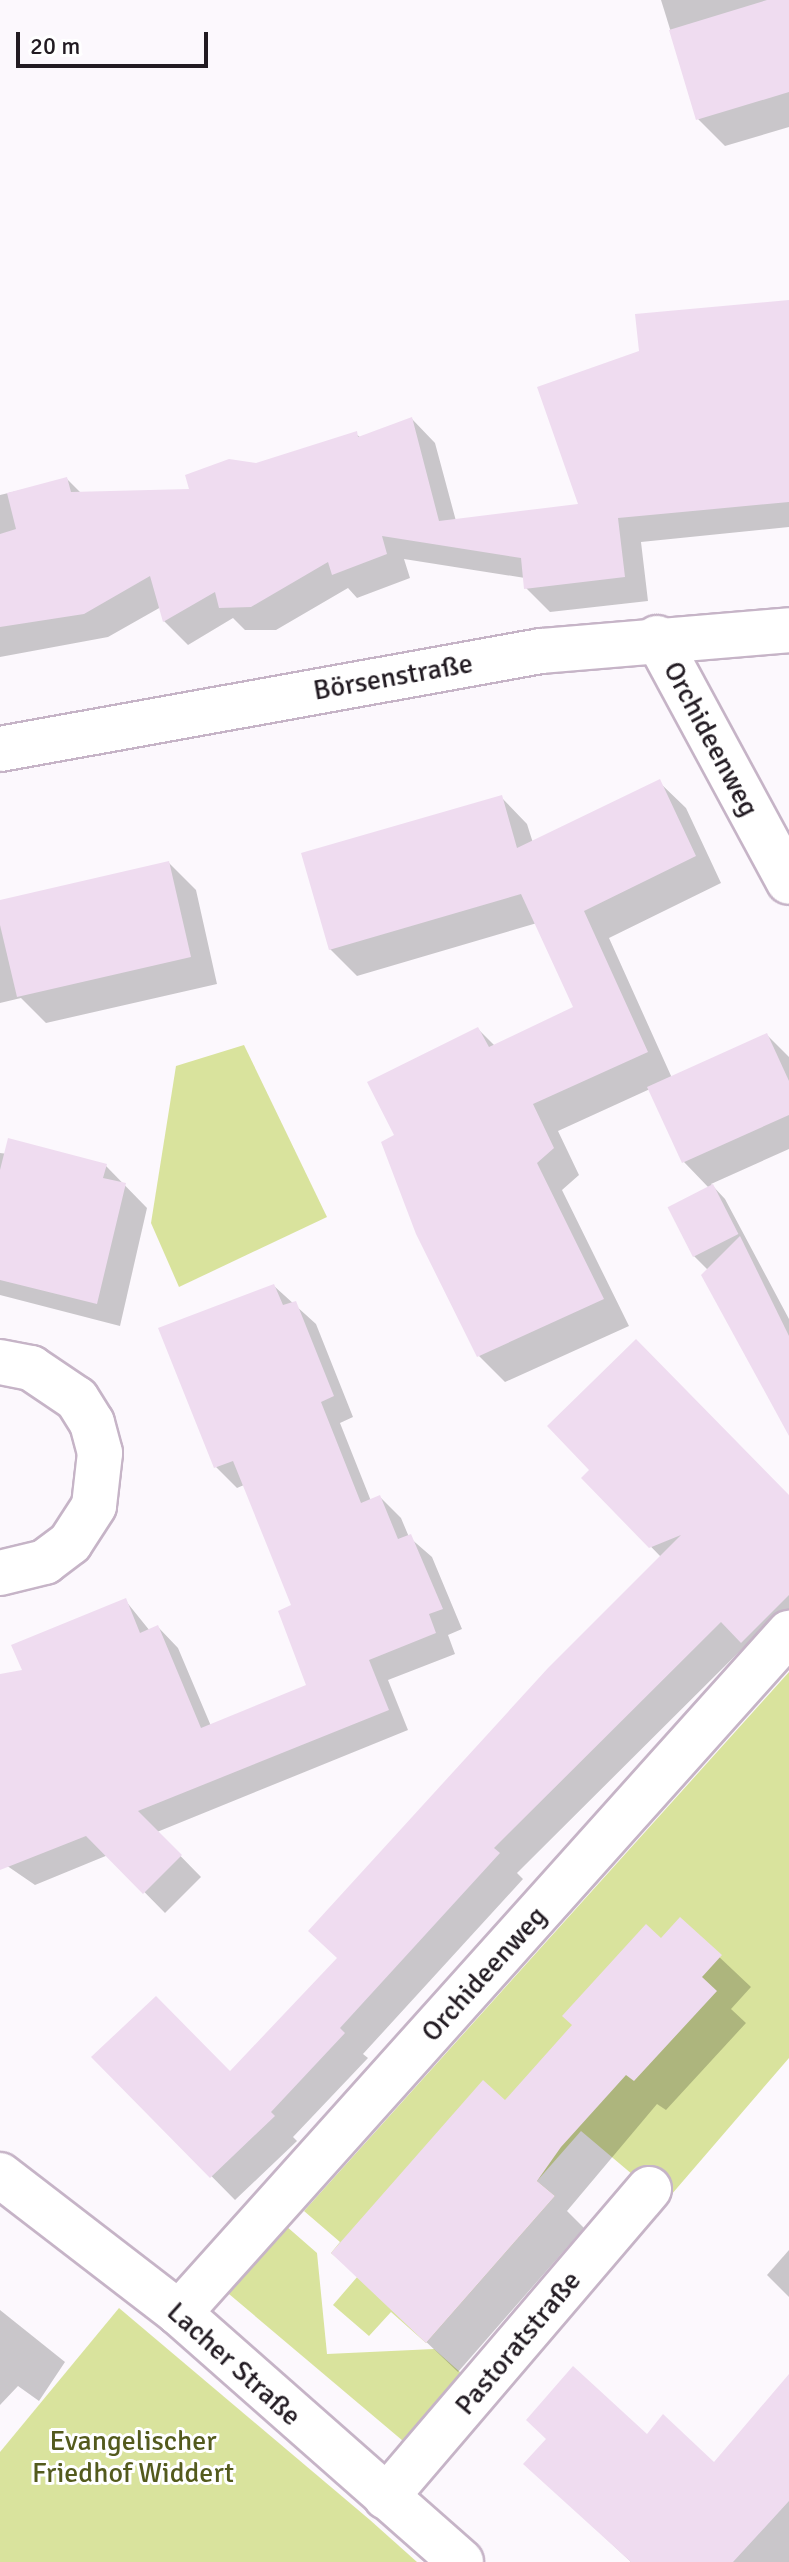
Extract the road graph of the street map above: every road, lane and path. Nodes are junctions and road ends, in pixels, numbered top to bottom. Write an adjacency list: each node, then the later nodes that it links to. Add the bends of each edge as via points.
1 (789, 630): 2 (street, Börsenstraße)
2 (657, 638): 3 (street, Börsenstraße, via 541,651); 4 (street, Orchideenweg)
3 (0, 749)
4 (789, 882)
5 (0, 1362): 6 (street, via 31,1368 77,1399 92,1423 100,1453 94,1506 70,1543 45,1562)
6 (0, 1573)
7 (789, 1633): 10 (street, Orchideenweg)
8 (0, 2175): 10 (street, Lacher Straße)
9 (649, 2189): 11 (street, Pastoratstraße)
10 (179, 2313): 11 (street, Lacher Straße)
11 (386, 2497): 12 (street, Lacher Straße)
12 (461, 2562)

